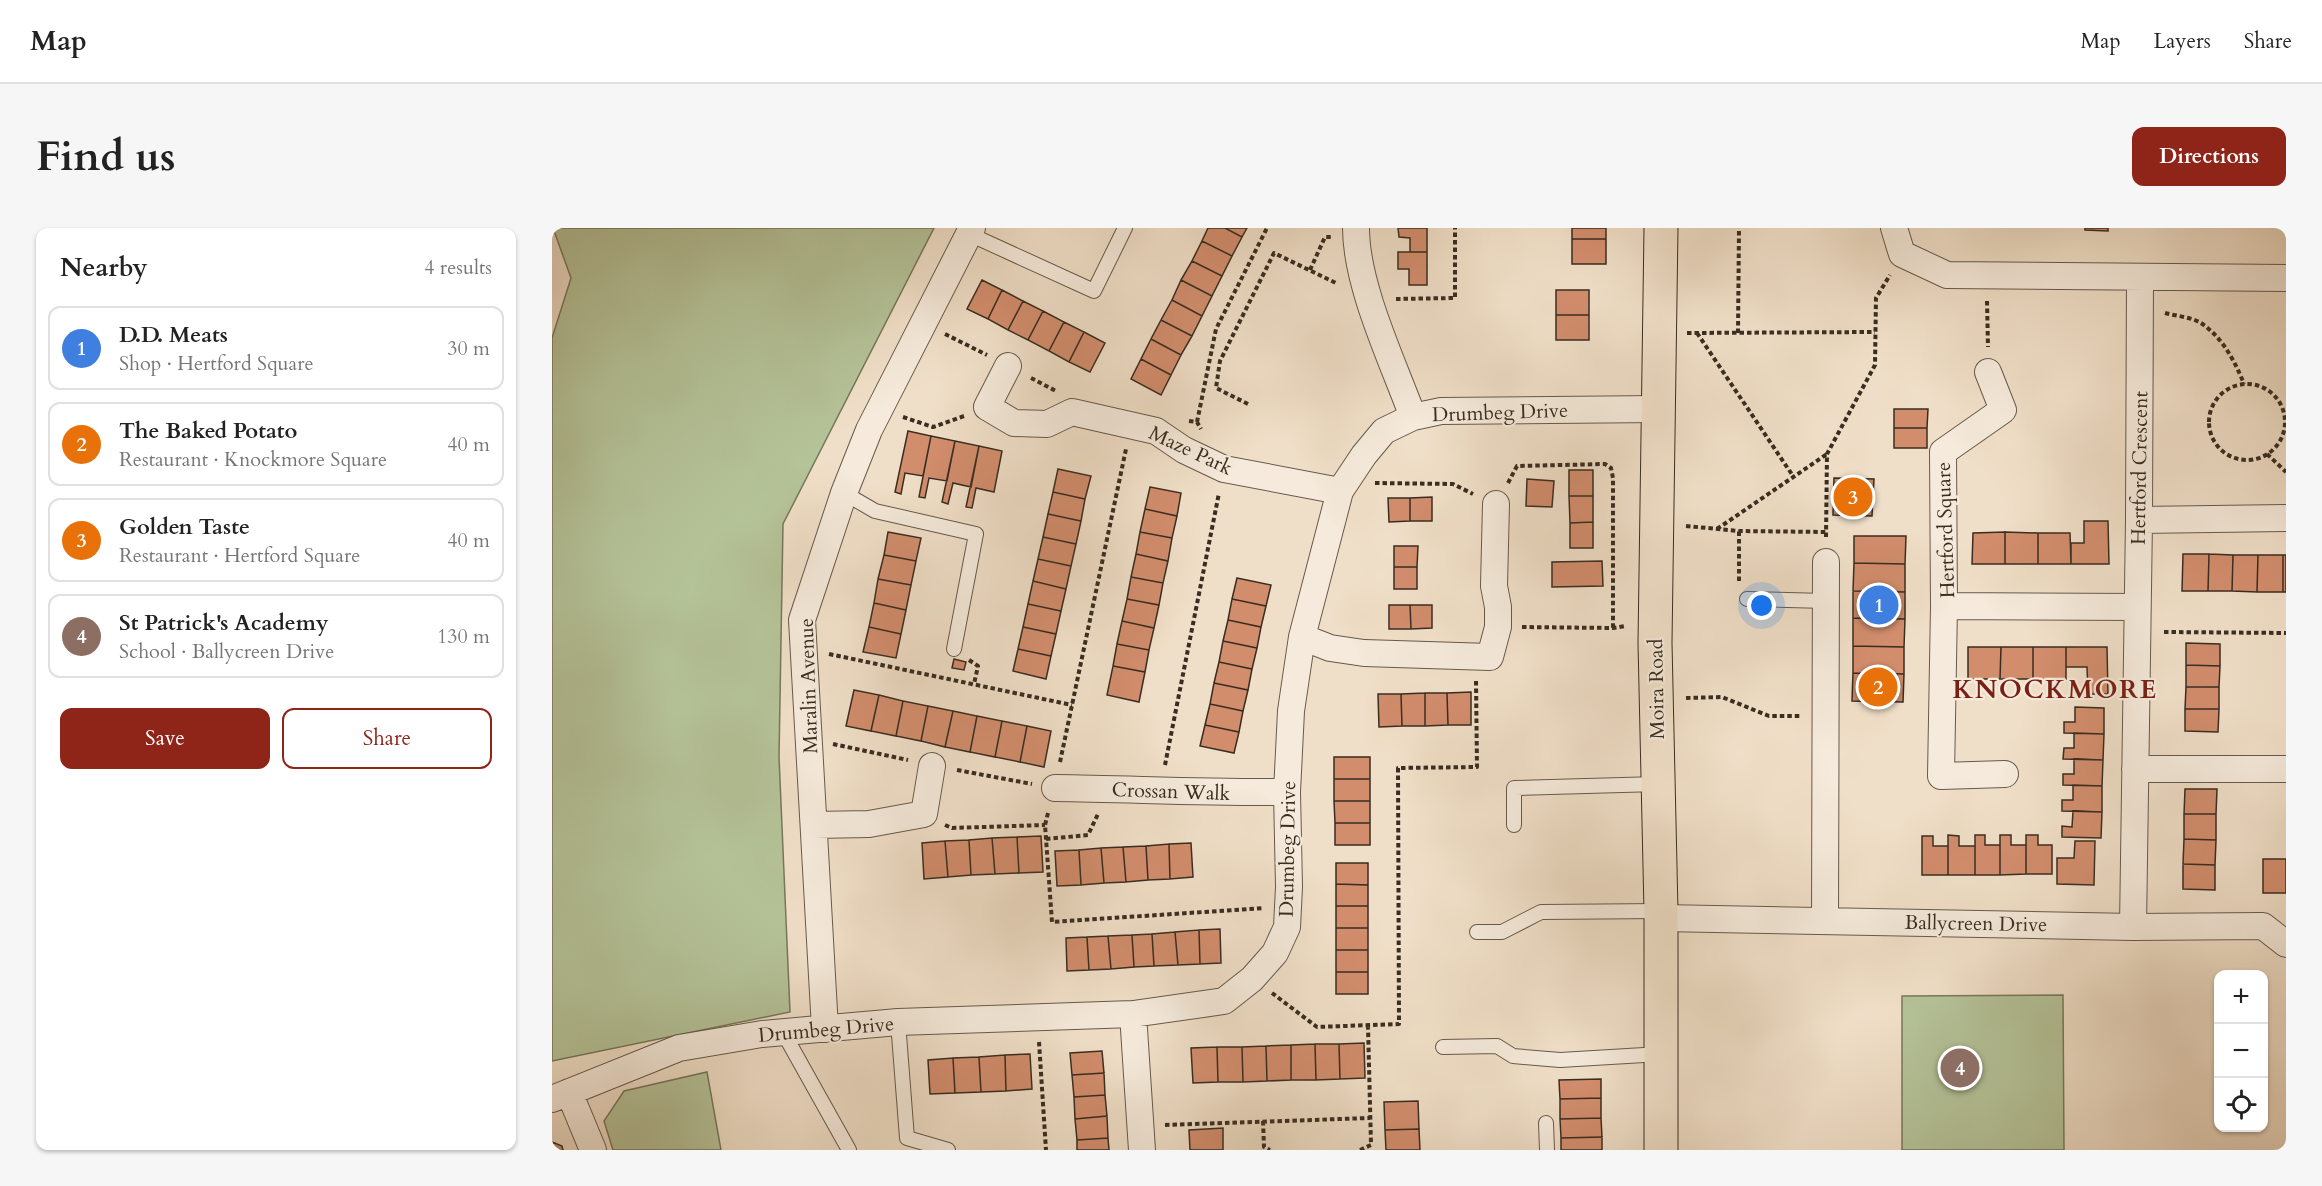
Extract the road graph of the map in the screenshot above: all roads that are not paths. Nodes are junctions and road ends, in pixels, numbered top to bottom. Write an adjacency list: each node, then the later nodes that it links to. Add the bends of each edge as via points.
1 (1125, 228): 4 (lane, Maralin Avenue, via 1094,291)
2 (1662, 228): 10 (highway, Moira Road)
3 (1894, 228): 6 (street, via 1902,254 1947,275)
4 (970, 231): 13 (street, Maralin Avenue, via 868,430)
5 (1356, 232): 11 (street, via 1360,269 1369,299)
6 (2140, 278): 7 (street); 16 (street, Hertford Crescent)
7 (2286, 278)
8 (1008, 366): 12 (street, Maze Park, via 987,407 1014,423 1047,423 1072,412 1156,431 1224,469)
9 (1988, 372): 20 (street, Hertford Square, via 2003,410 1943,452)
10 (1659, 409): 11 (street, Drumbeg Drive, via 1441,411); 28 (highway, Moira Road, via 1655,632)
11 (1413, 417): 12 (street, Drumbeg Drive, via 1384,431)
12 (1346, 483): 22 (street, Drumbeg Drive)
13 (844, 493): 23 (lane, via 875,511 976,534); 31 (street, Maralin Avenue, via 802,620)
14 (1496, 504): 22 (street, via 1494,586 1498,627 1490,657 1364,653 1330,648)
15 (2286, 518): 16 (street)
16 (2139, 520): 21 (street, Hertford Crescent)
17 (1826, 562): 19 (street)
18 (1747, 599): 19 (lane)
19 (1826, 601): 34 (street)
20 (1944, 606): 21 (street, Hertford Square); 27 (street, via 1941,776)
21 (2136, 619): 25 (street, Hertford Crescent)
22 (1302, 637): 30 (street, Drumbeg Drive, via 1290,711)
23 (954, 649)
24 (932, 766): 31 (street, via 924,814 869,824)
25 (2135, 769): 26 (street); 35 (street, Hertford Crescent)
26 (2286, 769)
27 (2005, 774)
28 (1658, 784): 32 (lane, via 1514,788); 33 (highway, Moira Road)
29 (1055, 788): 30 (street, Crossan Walk)
30 (1287, 792): 38 (street, Drumbeg Drive, via 1287,927 1275,953 1224,1000)
31 (814, 825): 40 (street, Maralin Avenue)
32 (1514, 825)
33 (1661, 915): 34 (street, Ballycreen Drive); 36 (lane, via 1540,912 1502,932); 43 (highway, Moira Road)
34 (1825, 920): 35 (street, Ballycreen Drive)
35 (2133, 927): 37 (street, Ballycreen Drive, via 2263,926)
36 (1478, 932)
37 (2286, 944)
38 (1133, 1014): 39 (street, Drumbeg Drive); 46 (street)
39 (898, 1022): 40 (street, Drumbeg Drive); 49 (lane, via 907,1138)
40 (825, 1029): 41 (street, Drumbeg Drive)
41 (783, 1032): 44 (street, Drumbeg Drive, via 679,1048); 48 (lane)
42 (1443, 1047): 43 (lane, via 1497,1046 1514,1056 1560,1060)
43 (1661, 1054): 51 (highway, Moira Road)
44 (560, 1096): 47 (street)
45 (1546, 1123): 50 (lane)
46 (1142, 1138)
47 (593, 1150)
48 (849, 1150)
49 (948, 1150)
50 (1547, 1150)
51 (1661, 1150)

